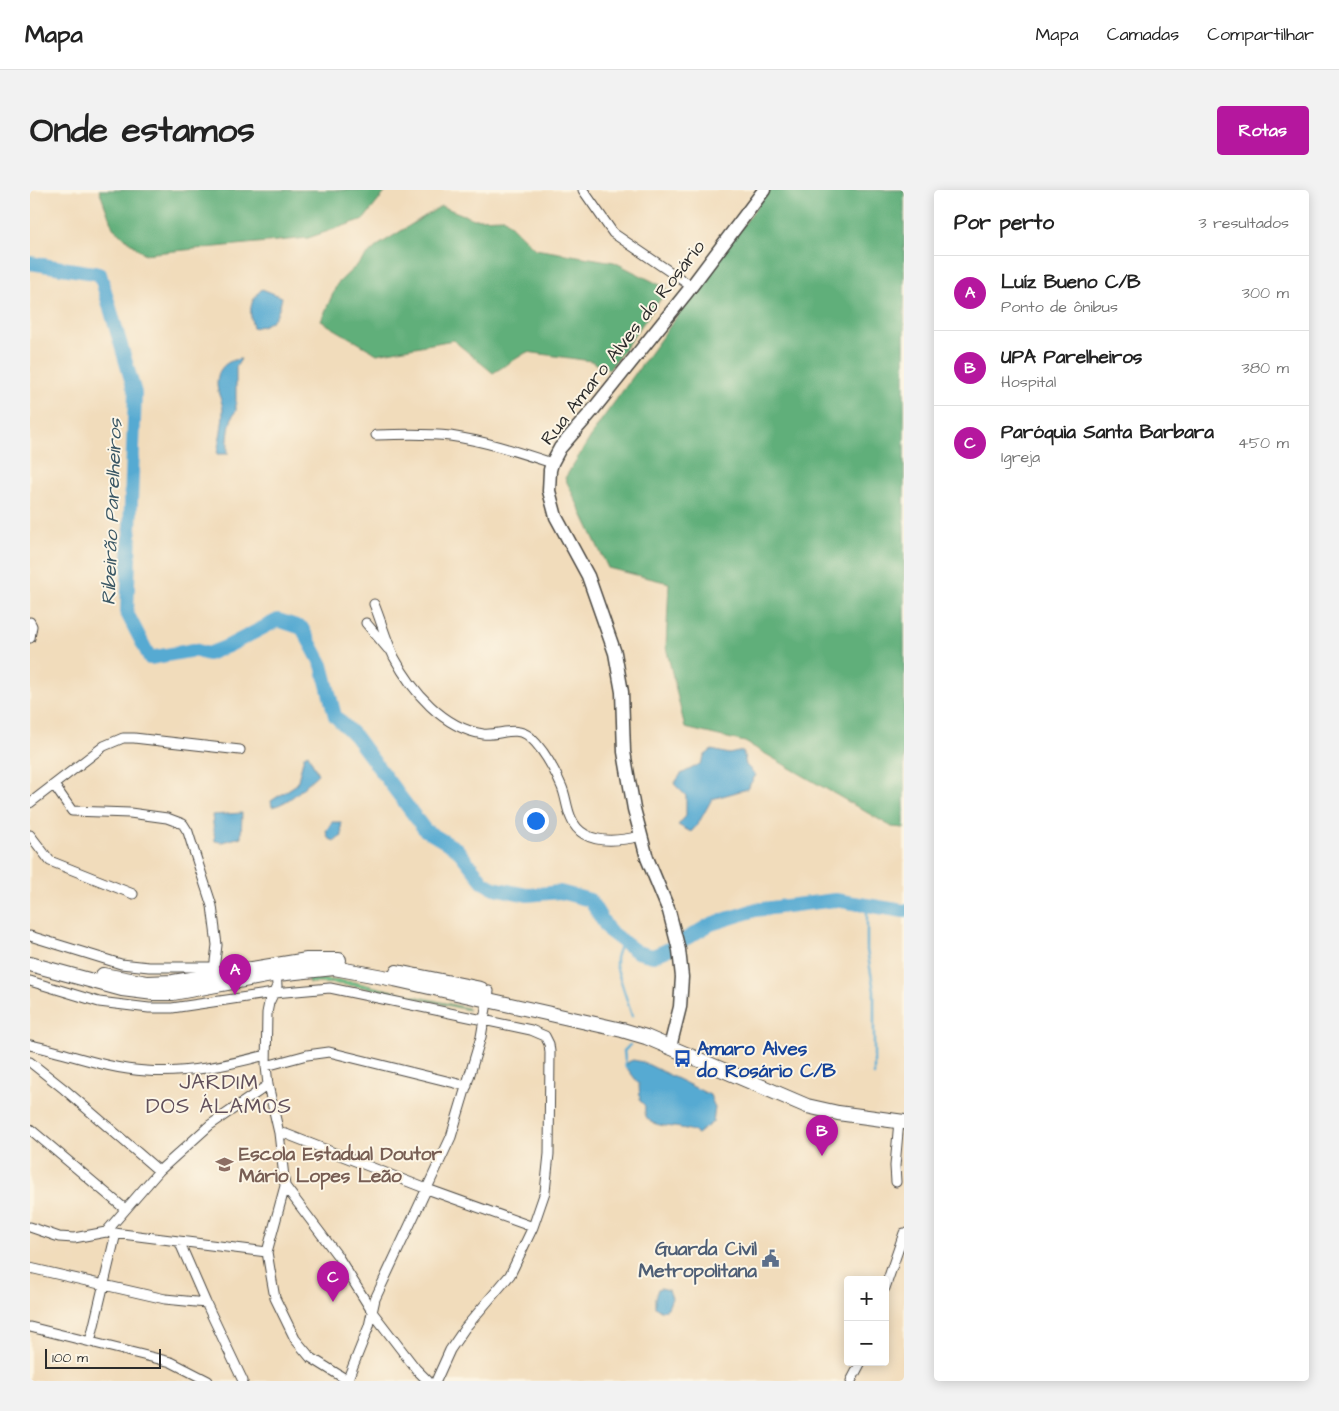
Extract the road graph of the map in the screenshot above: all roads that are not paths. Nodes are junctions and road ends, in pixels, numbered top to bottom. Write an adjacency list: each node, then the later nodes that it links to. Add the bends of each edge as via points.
1 (583, 190): 3 (street, via 613,233)
2 (764, 190): 3 (street, Rua Amaro Alves do Rosário)
3 (691, 286): 5 (street, Rua Amaro Alves do Rosário, via 563,444)
4 (376, 435): 5 (street, via 450,436 510,449)
5 (552, 463): 15 (street, Rua Amaro Alves do Rosário, via 549,485 554,511 561,530 588,576 615,653 622,692 624,752)
6 (374, 604): 10 (street)
7 (30, 622): 9 (street)
8 (366, 623): 10 (street)
9 (30, 638)
10 (393, 655): 15 (street, via 415,690 455,725 476,733 511,731 531,738 562,786 571,819 588,837 626,840)
11 (240, 750): 12 (street, via 123,738 104,746)
12 (54, 785): 13 (street); 21 (street, via 72,811 140,814 174,819 183,824 212,906)
13 (30, 803)
14 (30, 835): 16 (street, via 50,861)
15 (641, 836): 28 (street, Rua Amaro Alves do Rosário, via 673,922 679,950 681,996)
16 (134, 894)
17 (30, 936): 21 (street, via 121,964)
18 (30, 956): 23 (main road, via 127,981)
19 (30, 964): 23 (main road, via 138,992)
20 (276, 970): 21 (main road); 24 (street); 25 (main road, via 306,960 338,960 417,974)
21 (217, 977): 23 (main road)
22 (30, 981): 26 (street, via 99,1002 140,1008)
23 (173, 988): 26 (street)
24 (274, 993): 26 (street); 27 (street, via 316,988 344,990); 30 (street, via 268,1003)
25 (488, 995): 27 (street); 28 (main road, via 625,1022)
26 (172, 1008)
27 (484, 1020): 34 (street); 44 (street, via 531,1030 545,1036 549,1044 548,1154 544,1192)
28 (672, 1043): 35 (main road, via 795,1094)
29 (30, 1045): 30 (street, via 145,1071 184,1070)
30 (266, 1055): 32 (street)
31 (30, 1062): 38 (street)
32 (266, 1066): 33 (street); 34 (street, via 329,1052)
33 (268, 1085): 37 (street); 38 (street, via 210,1125)
34 (467, 1086): 41 (street, via 451,1137)
35 (902, 1119): 39 (street, via 895,1166)
36 (30, 1129): 42 (street)
37 (278, 1133): 40 (street); 41 (street)
38 (159, 1171): 42 (street)
39 (896, 1182)
40 (286, 1186): 49 (street); 54 (street, via 337,1255)
41 (427, 1188): 44 (street); 54 (street, via 375,1299)
42 (125, 1210): 45 (street)
43 (30, 1227): 45 (street, via 74,1238)
44 (533, 1227): 62 (street, via 510,1275 465,1328 450,1350)
45 (106, 1232): 46 (street)
46 (116, 1233): 48 (street); 52 (street)
47 (904, 1233): 51 (street)
48 (179, 1240): 49 (street); 53 (street)
49 (267, 1252): 58 (street, via 276,1298 295,1339 310,1357)
50 (30, 1268): 52 (street)
51 (889, 1276)
52 (103, 1284): 53 (street, via 165,1299); 56 (street)
53 (206, 1303): 60 (street)
54 (372, 1313): 58 (street); 61 (street)
55 (30, 1327): 56 (street)
56 (90, 1342): 59 (street, via 171,1362)
57 (859, 1366): 63 (street)
58 (347, 1380)
59 (208, 1381)
60 (243, 1381)
61 (428, 1381)
62 (436, 1381)
63 (851, 1381)

